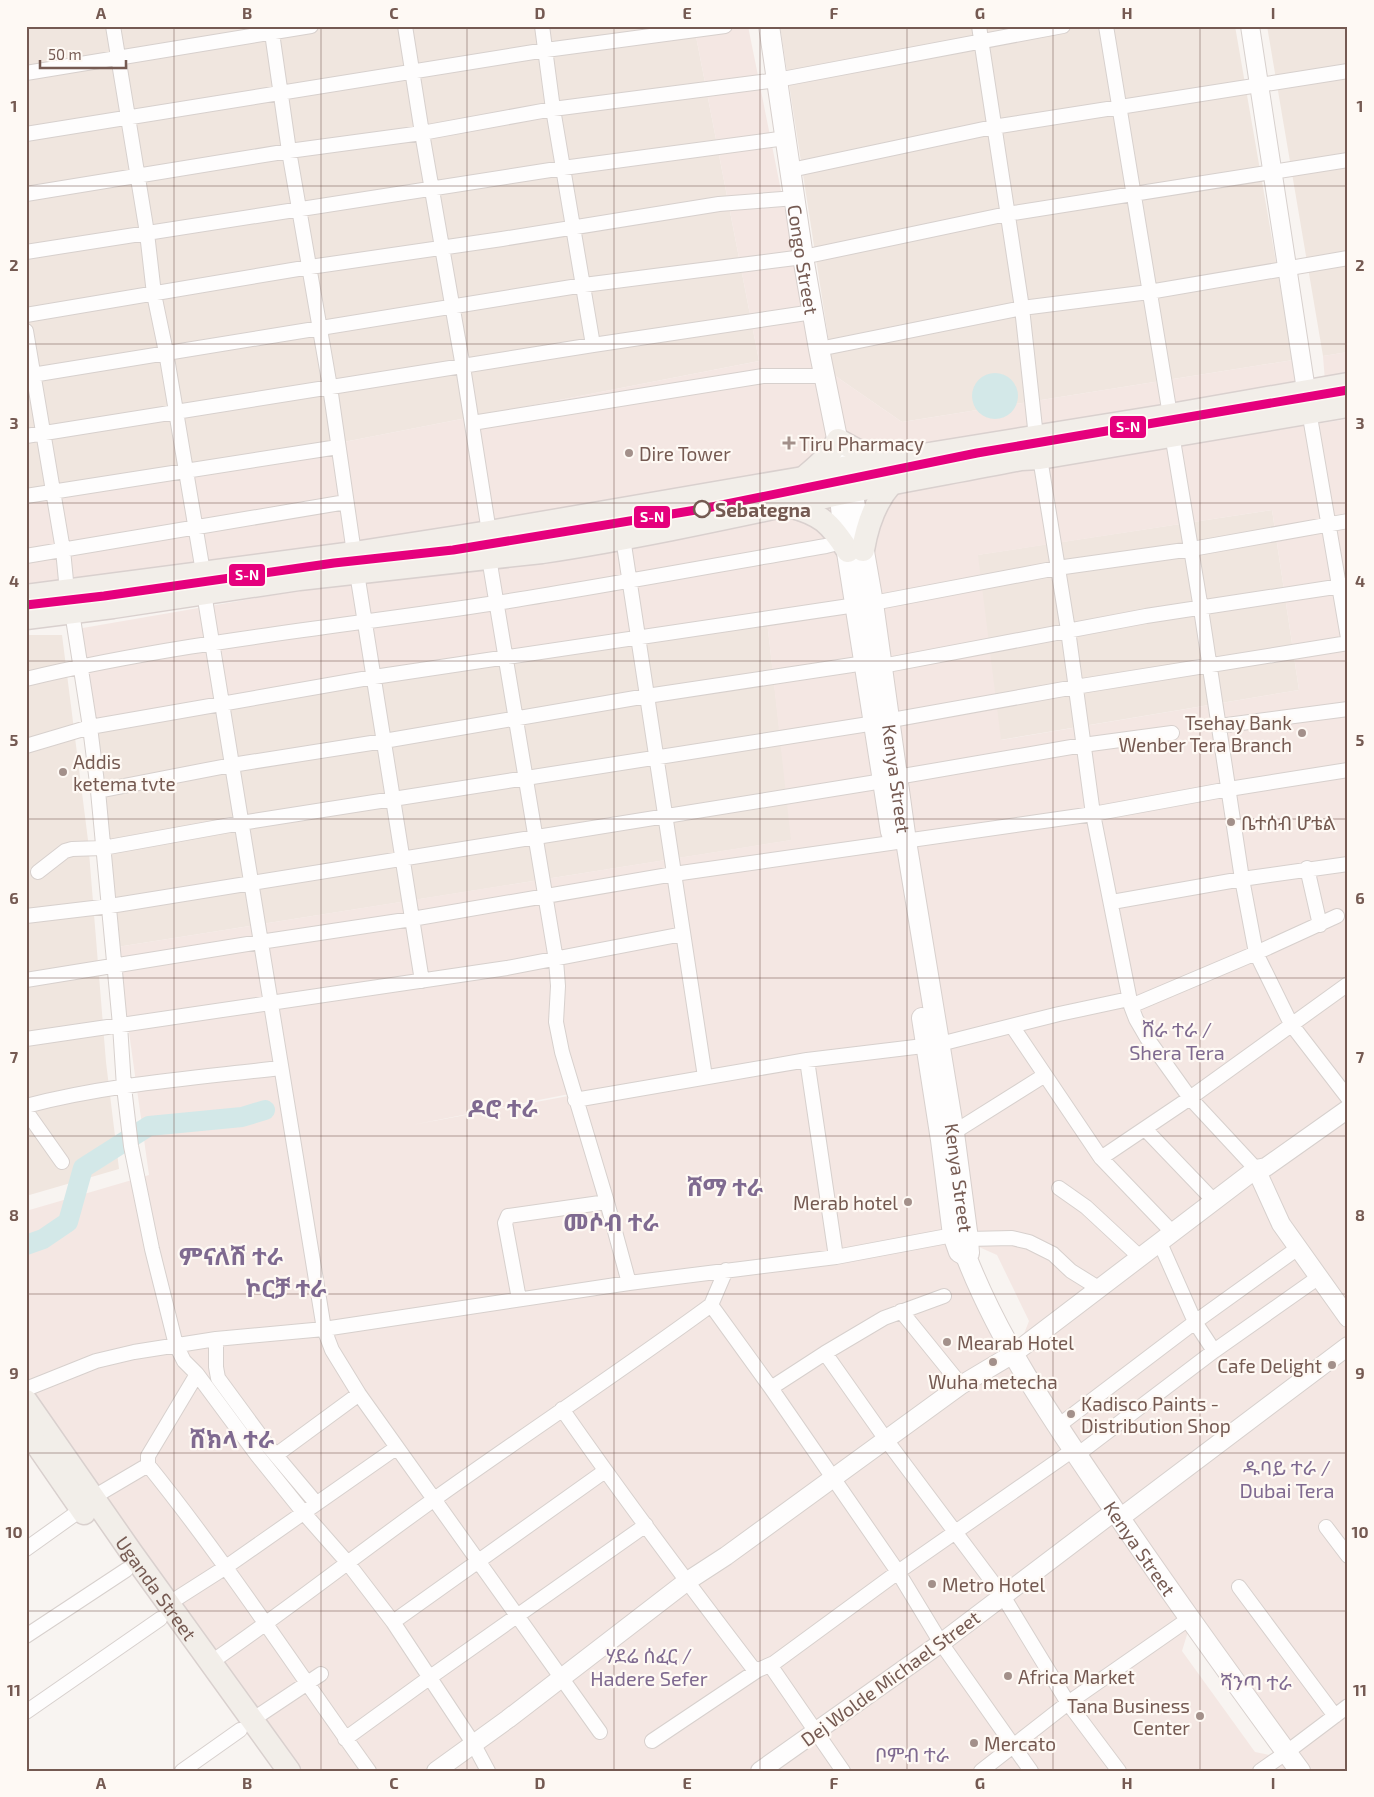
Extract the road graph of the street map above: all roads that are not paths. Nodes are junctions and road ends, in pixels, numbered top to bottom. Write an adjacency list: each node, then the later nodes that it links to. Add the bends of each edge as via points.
1 (113, 26): 13 (street)
2 (310, 26): 10 (street)
3 (405, 26): 15 (street)
4 (542, 26): 12 (street)
5 (725, 26): 12 (street)
6 (769, 26): 17 (main road, Congo Street)
7 (1063, 26): 11 (street)
8 (1106, 26): 20 (street)
9 (1250, 26): 18 (street)
10 (271, 29): 13 (street); 19 (street)
11 (980, 33): 17 (street); 23 (street)
12 (546, 50): 15 (street); 21 (street)
13 (118, 58): 16 (street); 22 (street)
14 (1348, 71): 18 (street)
15 (412, 72): 19 (street); 24 (street)
16 (26, 73)
17 (777, 80): 21 (street); 26 (main road, Congo Street)
18 (1259, 85): 20 (street); 31 (street)
19 (281, 92): 22 (street); 27 (street)
20 (1120, 106): 23 (street); 35 (street)
21 (553, 109): 24 (street); 29 (street)
22 (128, 117): 25 (street); 32 (street)
23 (993, 127): 30 (street); 38 (street)
24 (422, 133): 27 (street); 33 (street)
25 (26, 134)
26 (786, 138): 29 (street); 30 (main road, Congo Street)
27 (289, 151): 32 (street); 37 (street)
28 (1348, 160): 31 (street)
29 (563, 168): 33 (street); 39 (street)
30 (791, 170): 36 (main road, Congo Street)
31 (1272, 172): 35 (street); 46 (street)
32 (136, 176): 34 (street); 40 (street)
33 (432, 189): 37 (street); 41 (street)
34 (26, 194)
35 (1133, 194): 38 (street); 48 (street)
36 (795, 198): 39 (street, via 719,204); 43 (main road, Congo Street)
37 (300, 209): 40 (street); 45 (street)
38 (1007, 214): 43 (street); 51 (street)
39 (573, 226): 41 (street); 47 (street)
40 (147, 233): 42 (street); 49 (street)
41 (442, 247): 45 (street); 50 (street)
42 (26, 252)
43 (803, 257): 47 (street); 52 (main road, Congo Street)
44 (1348, 258): 46 (street)
45 (310, 267): 49 (street); 54 (street)
46 (1286, 269): 48 (street); 64 (street)
47 (584, 285): 50 (street); 56 (street)
48 (1149, 292): 51 (street); 68 (street)
49 (154, 294): 53 (street); 58 (street)
50 (452, 307): 54 (street); 59 (street)
51 (1022, 308): 57 (street); 72 (street)
52 (813, 312): 56 (street); 57 (main road, Congo Street)
53 (26, 315)
54 (319, 327): 58 (street); 63 (street)
55 (26, 331): 60 (street)
56 (593, 345): 59 (street)
57 (819, 349): 61 (main road, Congo Street)
58 (166, 352): 60 (street); 66 (street)
59 (463, 367): 63 (street); 67 (street)
60 (30, 375): 69 (street)
61 (825, 376): 67 (street, via 763,376); 73 (main road, Congo Street)
62 (1348, 384): 64 (main road)
63 (330, 387): 66 (street); 71 (street)
64 (1308, 401): 65 (main road); 68 (main road); 82 (street)
65 (1348, 406)
66 (175, 412): 69 (street); 74 (street)
67 (472, 423): 84 (street)
68 (1171, 425): 72 (main road); 87 (street)
69 (44, 433): 70 (street); 76 (street)
70 (26, 436)
71 (338, 447): 74 (street); 79 (street)
72 (1038, 447): 73 (main road, via 893,461 860,452); 75 (main road, via 1022,459); 92 (street)
73 (840, 456): 77 (main road, Congo Street); 84 (main road, via 833,450 803,478)
74 (186, 471): 76 (street); 83 (street)
75 (890, 484): 77 (main road); 86 (main road, via 877,504 866,532)
76 (53, 492): 78 (street); 88 (street)
77 (846, 493): 80 (main road); 86 (main road, Congo Street)
78 (26, 496)
79 (346, 502): 83 (street); 91 (street)
80 (788, 506): 85 (main road); 86 (main road, via 811,512 822,519)
81 (1348, 521): 82 (street)
82 (1328, 524): 87 (street); 95 (street)
83 (194, 528): 88 (street); 94 (street)
84 (489, 532): 91 (main road)
85 (623, 538): 90 (main road); 93 (street)
86 (851, 547): 93 (street, via 826,546); 99 (main road, Kenya Street)
87 (1192, 549): 92 (street); 100 (street)
88 (63, 550): 89 (street); 97 (street)
89 (26, 556)
90 (489, 558): 91 (main road); 98 (street)
91 (356, 563): 94 (main road); 102 (street)
92 (1057, 568): 99 (street); 103 (street)
93 (629, 580): 98 (street); 104 (street)
94 (203, 583): 97 (main road); 107 (street)
95 (1344, 586): 100 (street); 105 (street)
96 (26, 596): 97 (main road)
97 (70, 602): 101 (main road); 111 (street)
98 (496, 602): 102 (street); 108 (street)
99 (865, 604): 104 (street); 109 (main road, Kenya Street)
100 (1201, 608): 103 (street); 110 (street)
101 (26, 618)
102 (365, 621): 107 (street); 112 (street)
103 (1068, 630): 109 (street); 114 (street)
104 (638, 636): 108 (street); 115 (street)
105 (1348, 638)
106 (1348, 643): 110 (street)
107 (212, 644): 111 (street); 116 (street)
108 (506, 659): 112 (street); 118 (street)
109 (874, 664): 115 (street); 119 (main road, Kenya Street)
110 (1210, 665): 114 (street); 120 (street)
111 (79, 666): 113 (street); 121 (street)
112 (374, 677): 116 (street); 123 (street)
113 (26, 679)
114 (1075, 687): 119 (street); 124 (street)
115 (647, 696): 118 (street); 126 (street)
116 (222, 704): 121 (street); 127 (street)
117 (1348, 709): 120 (street)
118 (516, 718): 123 (street); 129 (street)
119 (882, 721): 126 (street); 130 (main road, Kenya Street)
120 (1219, 726): 131 (street)
121 (90, 727): 125 (street); 132 (street)
122 (1172, 733): 124 (street)
123 (384, 741): 127 (street); 133 (street)
124 (1083, 745): 130 (street); 134 (street)
125 (26, 746)
126 (656, 756): 129 (street); 135 (street)
127 (232, 765): 132 (street); 136 (street)
128 (1348, 770): 131 (street)
129 (526, 778): 133 (street); 137 (street)
130 (890, 779): 135 (street); 138 (main road, Kenya Street)
131 (1229, 789): 134 (street); 145 (street)
132 (98, 791): 139 (street)
133 (393, 798): 136 (street); 140 (street)
134 (1093, 814): 138 (street); 148 (street)
135 (666, 817): 137 (street); 144 (street)
136 (241, 823): 139 (street); 146 (street)
137 (536, 837): 140 (street); 147 (street)
138 (900, 842): 144 (street); 168 (main road, Kenya Street)
139 (103, 848): 143 (street, via 65,850); 149 (street)
140 (402, 858): 146 (street); 152 (street)
141 (1348, 864): 142 (street)
142 (1307, 868): 145 (street); 153 (street)
143 (38, 872)
144 (674, 874): 147 (street); 154 (street)
145 (1242, 878): 148 (street); 156 (street)
146 (251, 883): 149 (street); 155 (street)
147 (545, 895): 152 (street); 157 (street)
148 (1112, 902): 162 (street)
149 (110, 906): 150 (street); 158 (street)
150 (26, 916)
151 (1337, 916): 153 (street)
152 (412, 919): 155 (street); 160 (street)
153 (1320, 924): 156 (street)
154 (683, 934): 157 (street); 172 (street)
155 (260, 942): 158 (street); 163 (street)
156 (1256, 953): 162 (street); 164 (street)
157 (556, 960): 160 (street); 176 (street, via 556,1022)
158 (114, 966): 159 (street); 165 (street)
159 (26, 980)
160 (422, 981): 163 (street)
161 (1348, 984): 164 (street)
162 (1130, 1002): 166 (street); 174 (street, via 1147,1038)
163 (270, 1004): 165 (street); 170 (street)
164 (1291, 1024): 174 (street); 175 (street)
165 (120, 1026): 167 (street); 173 (street)
166 (1012, 1026): 168 (street); 171 (street)
167 (26, 1039)
168 (933, 1045): 169 (street); 181 (main road, Kenya Street)
169 (807, 1060): 172 (street); 191 (street)
170 (280, 1068): 173 (street); 203 (street)
171 (1045, 1075): 181 (street); 182 (street)
172 (705, 1077): 176 (street)
173 (124, 1087): 177 (street); 205 (street, via 131,1146)
174 (1190, 1098): 180 (street); 184 (street)
175 (1348, 1098)
176 (576, 1100): 186 (street)
177 (26, 1106)
178 (1348, 1109): 184 (street, via 1266,1167)
179 (26, 1110): 183 (street)
180 (1145, 1129): 182 (street); 187 (street)
181 (948, 1137): 189 (main road, Kenya Street)
182 (1101, 1158): 188 (street)
183 (62, 1162)
184 (1256, 1169): 187 (street); 190 (street, via 1280,1224)
185 (1060, 1188): 192 (street, via 1086,1207)
186 (607, 1202): 195 (street); 198 (street, via 508,1216 505,1223)
187 (1215, 1202): 188 (street)
188 (1166, 1238): 192 (street); 202 (street)
189 (962, 1243): 191 (street); 196 (street, via 1012,1238 1029,1242 1053,1254 1071,1271); 209 (main road, Kenya Street, via 975,1280)
190 (1298, 1248): 194 (street); 202 (street)
191 (836, 1257): 193 (street)
192 (1141, 1258): 196 (street)
193 (726, 1270): 195 (street); 199 (street)
194 (1319, 1276): 201 (street); 207 (street)
195 (629, 1284): 198 (street)
196 (1100, 1289): 209 (street)
197 (944, 1296): 200 (street)
198 (519, 1299): 203 (street)
199 (711, 1305): 214 (street); 217 (street)
200 (901, 1311): 208 (street); 212 (street)
201 (1348, 1318)
202 (1195, 1322): 207 (street); 218 (street)
203 (324, 1329): 204 (street); 215 (street, via 332,1350)
204 (216, 1339): 205 (street); 210 (street)
205 (176, 1345): 211 (street, via 184,1361); 213 (street, via 96,1360)
206 (1348, 1346): 231 (street, Dej Wolde Michael Street)
207 (1214, 1351): 223 (street)
208 (825, 1352): 214 (street); 220 (street)
209 (1013, 1354): 212 (street); 218 (main road, Kenya Street)
210 (217, 1374): 211 (street); 222 (street)
211 (200, 1379): 222 (street); 224 (street, via 148,1456)
212 (961, 1385): 220 (street)
213 (26, 1388)
214 (771, 1388): 226 (street)
215 (359, 1394): 221 (street); 222 (street)
216 (26, 1402): 229 (main road, Uganda Street)
217 (562, 1409): 225 (street); 227 (street)
218 (1058, 1426): 223 (main road, Kenya Street)
219 (26, 1430): 229 (main road, Uganda Street)
220 (887, 1440): 226 (street); 234 (street)
221 (396, 1448): 227 (street); 228 (street)
222 (267, 1452): 228 (street); 230 (street)
223 (1075, 1452): 231 (main road, Kenya Street); 234 (street)
224 (148, 1465): 229 (street); 239 (street)
225 (605, 1471): 232 (street); 237 (street)
226 (833, 1479): 241 (street); 242 (street)
227 (435, 1499): 237 (street); 238 (street)
228 (316, 1503): 230 (street)
229 (87, 1504): 235 (street); 240 (main road, Uganda Street); 245 (main road, Uganda Street)
230 (303, 1512): 238 (street); 239 (street)
231 (1117, 1514): 244 (street, Dej Wolde Michael Street); 247 (main road, Kenya Street)
232 (646, 1525): 242 (street); 246 (street)
233 (1326, 1527): 236 (street)
234 (956, 1533): 241 (street); 244 (street)
235 (26, 1549)
236 (1348, 1556)
237 (478, 1560): 246 (street); 248 (street)
238 (347, 1562): 248 (street); 249 (street)
239 (226, 1567): 245 (street); 249 (street)
240 (126, 1570): 245 (main road, Uganda Street); 250 (street)
241 (898, 1572): 251 (street); 253 (street)
242 (686, 1582): 253 (street, via 752,1667); 256 (street)
243 (1239, 1587): 261 (street)
244 (1003, 1596): 251 (street, Dej Wolde Michael Street); 258 (street)
245 (164, 1611): 252 (main road, Uganda Street); 260 (street); 262 (main road, Uganda Street)
246 (518, 1616): 255 (street); 256 (street)
247 (1190, 1618): 258 (street); 269 (main road, Kenya Street)
248 (393, 1622): 255 (street)
249 (267, 1624): 252 (street); 257 (street)
250 (26, 1636)
251 (941, 1643): 263 (street, Dej Wolde Michael Street); 268 (street)
252 (210, 1663): 262 (main road, Uganda Street)
253 (764, 1668): 263 (street); 266 (street)
254 (321, 1674): 257 (street)
255 (428, 1678): 265 (street); 267 (street)
256 (561, 1678): 264 (street); 267 (street)
257 (306, 1684): 262 (street); 265 (street)
258 (1068, 1703): 268 (street); 280 (street)
259 (1348, 1706): 261 (street)
260 (26, 1712)
261 (1335, 1716): 269 (street)
262 (246, 1725): 270 (street); 271 (main road, Uganda Street); 272 (main road, Uganda Street)
263 (817, 1730): 276 (street, Dej Wolde Michael Street); 277 (street)
264 (600, 1732)
265 (346, 1739): 273 (street)
266 (652, 1741)
267 (473, 1743): 274 (street); 275 (street)
268 (1013, 1747): 278 (street); 279 (street)
269 (1287, 1752): 281 (street); 282 (main road, Kenya Street)
270 (182, 1771)
271 (270, 1771)
272 (289, 1771)
273 (368, 1771)
274 (436, 1771)
275 (488, 1771)
276 (760, 1771)
277 (843, 1771)
278 (981, 1771)
279 (1031, 1771)
280 (1119, 1771)
281 (1260, 1771)
282 (1300, 1771)

